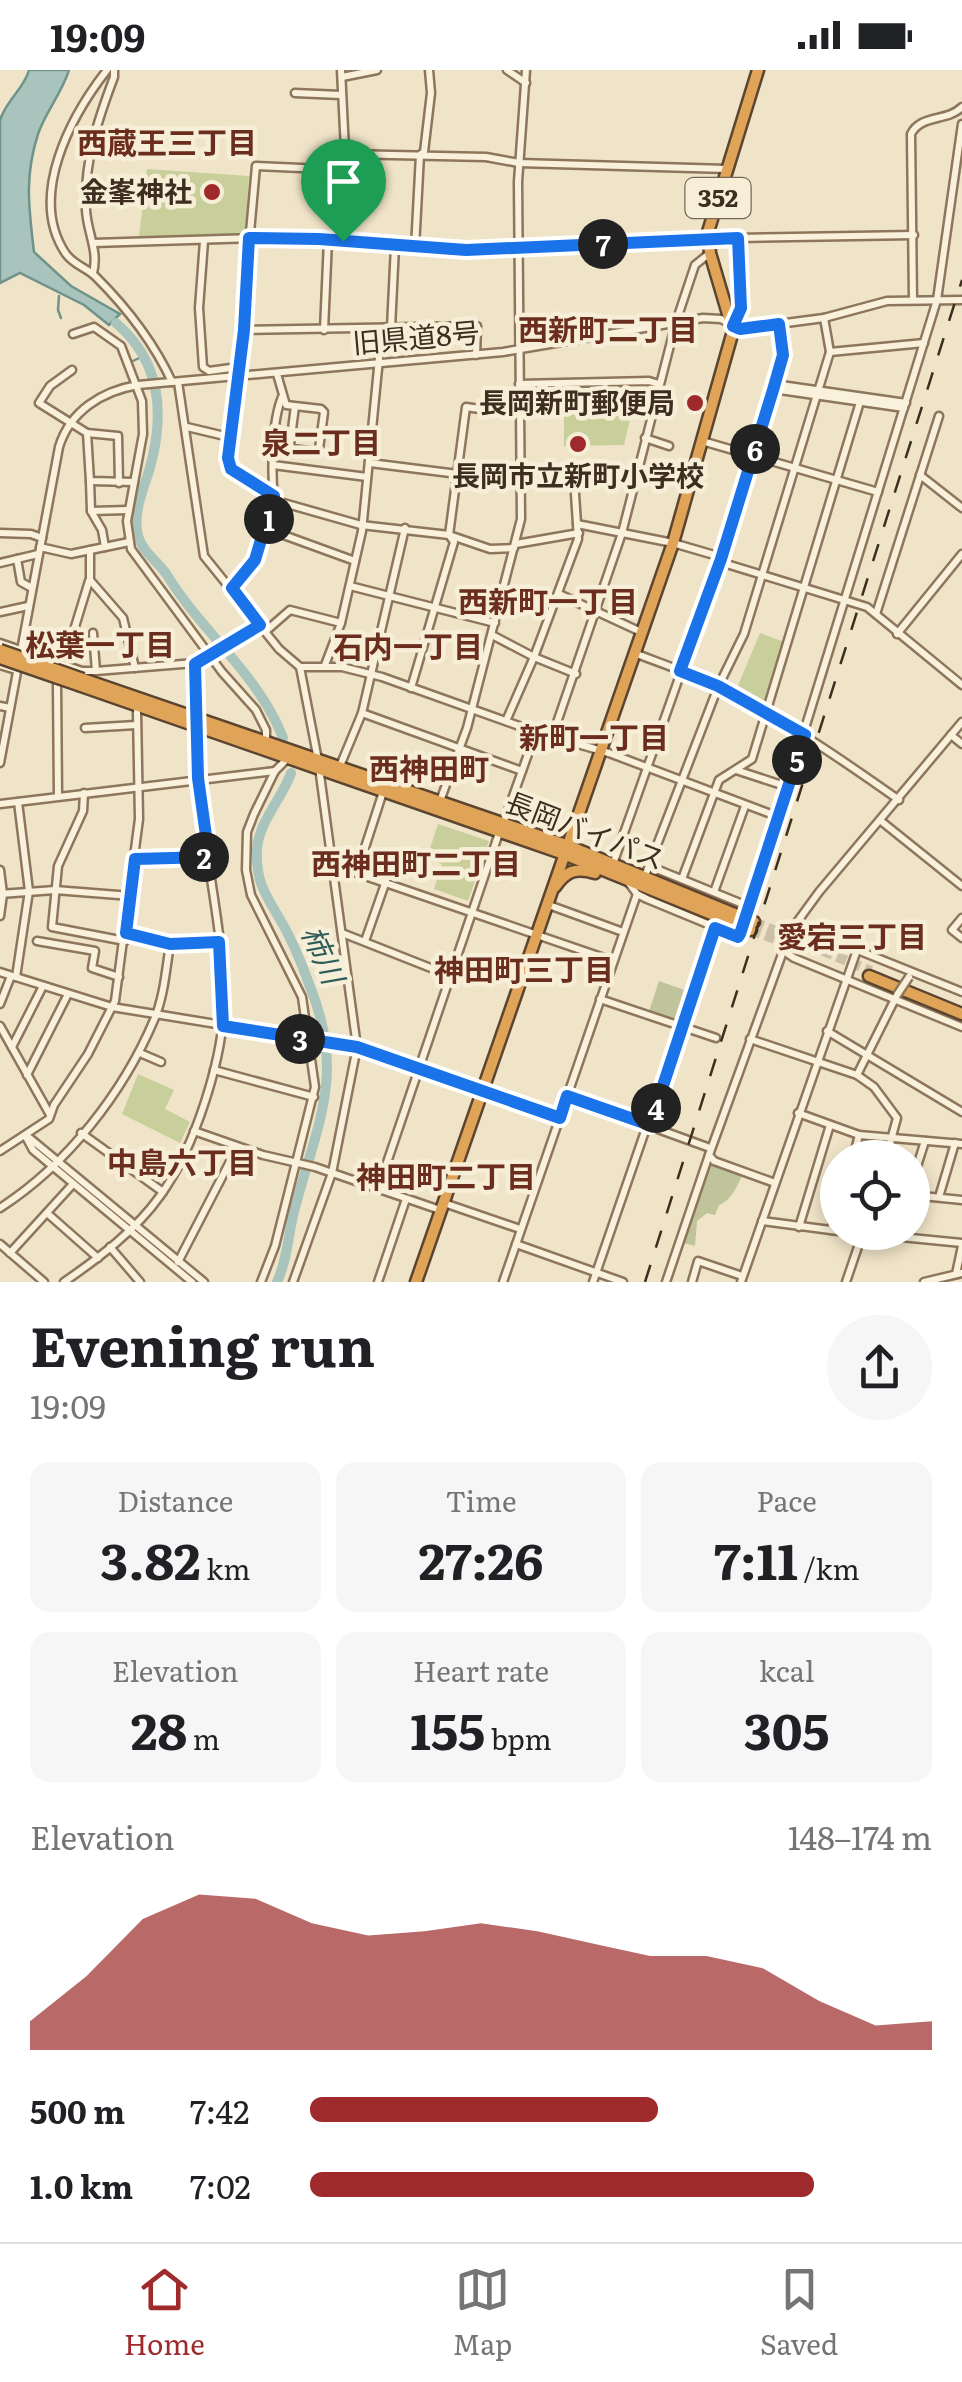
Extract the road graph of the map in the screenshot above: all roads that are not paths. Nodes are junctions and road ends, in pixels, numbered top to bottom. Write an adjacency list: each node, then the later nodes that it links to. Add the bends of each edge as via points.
1 (110, 70): 24 (street, via 114,77 89,151 86,212); 29 (street, via 61,150 52,186 61,243)
2 (377, 70): 7 (street)
3 (429, 70): 13 (street)
4 (507, 70): 8 (street)
5 (526, 70): 8 (street)
6 (758, 70): 15 (highway, 352)
7 (341, 74): 10 (street)
8 (526, 83): 14 (street)
9 (295, 92): 10 (street)
10 (341, 94): 12 (street)
11 (961, 115): 17 (street, via 922,122 912,132); 31 (street)
12 (345, 154): 13 (street); 16 (street)
13 (420, 155): 14 (street); 26 (street)
14 (520, 163): 15 (street); 27 (street)
15 (727, 169): 20 (highway, 352)
16 (346, 170): 18 (street, via 256,166); 23 (street)
17 (914, 235): 19 (street); 30 (street)
18 (249, 238): 21 (street); 22 (street); 38 (street)
19 (738, 238): 20 (street); 36 (street, via 741,308)
20 (708, 239): 27 (street); 28 (highway, 352)
21 (204, 240): 24 (street); 46 (street, via 203,367)
22 (328, 240): 23 (street); 39 (street)
23 (343, 241): 25 (street)
24 (93, 242): 29 (street)
25 (395, 246): 26 (street); 37 (street)
26 (415, 248): 27 (street)
27 (519, 248): 42 (street)
28 (710, 253): 34 (street, via 694,264); 36 (highway, 352)
29 (93, 273): 50 (street, via 141,330)
30 (913, 300): 31 (street, 旧県道8号); 33 (street, 旧県道8号)
31 (937, 300): 32 (street, 旧県道8号); 41 (street)
32 (962, 300)
33 (824, 318): 35 (street, 旧県道8号); 43 (street)
34 (676, 322): 36 (street, 旧県道8号, via 721,318); 42 (street, 旧県道8号); 52 (street)
35 (779, 324): 36 (street, 旧県道8号); 54 (street, via 783,355)
36 (733, 326): 67 (highway)
37 (387, 328): 39 (street); 44 (street, via 477,326); 45 (street)
38 (244, 330): 39 (street); 46 (street)
39 (324, 330)
40 (73, 334): 53 (street, via 94,327 121,346)
41 (924, 343): 43 (street); 58 (street)
42 (519, 350): 44 (street, 旧県道8号); 51 (street)
43 (830, 352): 55 (street)
44 (476, 355): 45 (street, 旧県道8号)
45 (378, 364): 48 (street, 旧県道8号); 70 (street)
46 (238, 367): 49 (street)
47 (72, 370): 62 (street, via 39,402)
48 (277, 374): 49 (street, 旧県道8号); 56 (street)
49 (237, 378): 50 (street, 旧県道8号); 65 (street)
50 (172, 382): 53 (street, 旧県道8号); 63 (street)
51 (519, 384): 52 (street); 60 (street)
52 (660, 384): 66 (street)
53 (140, 385): 62 (street, via 104,395); 79 (street, via 144,424)
54 (774, 387): 55 (street); 69 (street)
55 (818, 393): 57 (street); 58 (street); 72 (street)
56 (282, 398): 59 (street); 71 (street)
57 (860, 402): 58 (street); 76 (street)
58 (905, 405): 81 (street)
59 (295, 406): 59 (street, via 324,412 316,452 290,445)
60 (521, 416): 73 (street, via 466,406); 80 (street)
61 (939, 416): 74 (street)
62 (71, 422): 64 (street); 95 (street, via 59,447)
63 (187, 427): 65 (street); 111 (street, via 202,549)
64 (88, 433): 77 (street); 78 (street, via 118,436)
65 (229, 436): 83 (street, via 229,466)
66 (645, 438): 68 (street); 93 (street)
67 (702, 441): 69 (street); 97 (highway)
68 (670, 446)
69 (753, 456): 72 (street); 104 (street)
70 (370, 464): 73 (street); 75 (street)
71 (273, 465): 75 (street); 83 (street)
72 (795, 469): 76 (street); 107 (street)
73 (457, 474): 80 (street); 94 (street)
74 (920, 475): 84 (street); 120 (street)
75 (368, 477): 88 (street)
76 (837, 480): 81 (street); 112 (street)
77 (90, 481): 78 (street); 86 (street)
78 (119, 482): 79 (street)
79 (134, 482): 85 (street)
80 (522, 482): 98 (street)
81 (878, 492): 115 (street)
82 (574, 494): 87 (street)
83 (274, 496): 88 (street); 90 (street)
84 (962, 508)
85 (128, 510): 86 (street); 96 (street)
86 (91, 511): 99 (street)
87 (576, 524): 92 (street); 93 (street)
88 (362, 525): 89 (street); 105 (street)
89 (405, 528): 94 (street); 114 (street)
90 (266, 529): 105 (street); 111 (street, via 255,560)
91 (0, 533): 95 (street)
92 (578, 533): 98 (street); 113 (street)
93 (622, 533): 97 (street); 118 (street)
94 (449, 535): 98 (street, via 490,549); 116 (street, via 454,542)
95 (42, 538): 101 (street)
96 (128, 542): 99 (street); 131 (street)
97 (673, 543): 104 (street); 125 (highway)
98 (515, 546): 122 (street)
99 (105, 547): 100 (street)
100 (90, 550): 101 (street); 108 (street)
101 (39, 551): 103 (street); 110 (street)
102 (962, 554): 127 (street)
103 (17, 559): 106 (street); 110 (street, via 21,582)
104 (721, 559): 107 (street); 141 (street)
105 (355, 561): 109 (street)
106 (0, 563)
107 (762, 574): 112 (street); 147 (street, via 744,634)
108 (90, 580): 124 (street); 138 (street, via 123,618)
109 (350, 586): 114 (street); 121 (street)
110 (32, 588): 117 (street)
111 (232, 588): 123 (street)
112 (804, 588): 115 (street); 154 (street)
113 (559, 594): 118 (street); 133 (street)
114 (390, 595): 116 (street); 142 (street)
115 (846, 600): 120 (street); 161 (street)
116 (434, 605): 122 (street); 148 (street)
117 (28, 606): 119 (street); 130 (street)
118 (596, 610): 125 (street); 143 (street)
119 (0, 612)
120 (876, 614): 127 (street)
121 (341, 623): 123 (street, via 290,610); 136 (street)
122 (495, 623): 128 (street)
123 (263, 628): 131 (street); 137 (street)
124 (74, 630)
125 (642, 632): 132 (highway)
126 (92, 633): 140 (street)
127 (898, 634): 144 (street)
128 (492, 635): 133 (street); 151 (street)
129 (0, 647): 130 (street); 145 (highway, 長岡バイパス, bridge)
130 (20, 650): 139 (street); 140 (street)
131 (213, 654): 135 (street); 164 (street, via 256,710)
132 (634, 654): 141 (street); 167 (highway)
133 (534, 657): 143 (street); 155 (street)
134 (0, 662): 139 (street); 145 (highway, 長岡バイパス, bridge)
135 (195, 664): 138 (street); 156 (street)
136 (325, 666): 137 (street); 142 (street)
137 (300, 667): 170 (street)
138 (135, 668): 140 (street)
139 (16, 670): 150 (street)
140 (96, 671)
141 (680, 671): 147 (street); 171 (street)
142 (369, 673): 148 (street); 153 (street)
143 (576, 674): 163 (street)
144 (960, 681)
145 (82, 682): 156 (highway, 長岡バイパス)
146 (57, 685): 183 (street)
147 (718, 686): 154 (street); 177 (street)
148 (411, 688): 151 (street)
149 (0, 706): 150 (street)
150 (10, 708): 169 (street)
151 (473, 708): 155 (street); 166 (street)
152 (136, 712): 158 (street)
153 (362, 712): 166 (street); 172 (street)
154 (766, 712): 161 (street); 173 (street, via 752,758)
155 (506, 721): 160 (street)
156 (197, 722): 164 (highway, 長岡バイパス); 168 (highway, 長岡バイパス); 176 (street)
157 (962, 722): 162 (street)
158 (136, 725): 159 (street); 178 (street)
159 (86, 728)
160 (536, 732): 163 (street); 175 (street)
161 (805, 735): 179 (street); 184 (street)
162 (951, 736): 165 (street); 184 (street)
163 (552, 738): 167 (street)
164 (266, 741): 170 (highway, 長岡バイパス)
165 (962, 744)
166 (460, 748): 175 (street); 188 (street)
167 (599, 750): 171 (street); 192 (highway)
168 (286, 759): 170 (highway, 長岡バイパス); 174 (street)
169 (0, 763)
170 (318, 765): 172 (highway, 長岡バイパス); 180 (highway, 長岡バイパス); 195 (street)
171 (648, 766): 177 (street); 196 (street)
172 (340, 767): 188 (highway, 長岡バイパス)
173 (735, 770): 179 (street); 182 (street, via 720,778)
174 (275, 771): 176 (street); 253 (street, via 247,832 247,881 302,997)
175 (522, 771): 191 (street)
176 (198, 778): 178 (street); 193 (street)
177 (681, 780): 182 (street); 199 (street)
178 (140, 785): 181 (street); 194 (street)
179 (788, 787): 189 (street)
180 (383, 792): 188 (highway, 長岡バイパス); 198 (street)
181 (84, 793): 183 (street); 204 (street)
182 (713, 794): 187 (street); 200 (street)
183 (58, 796): 185 (street)
184 (899, 800): 190 (street)
185 (18, 802): 186 (street); 205 (street)
186 (0, 804)
187 (746, 806): 189 (street); 206 (street)
188 (438, 807): 191 (highway, 長岡バイパス)
189 (779, 817): 211 (street)
190 (881, 821): 203 (street); 215 (street)
191 (501, 828): 192 (highway, 長岡バイパス); 212 (street)
192 (565, 850): 196 (highway, 長岡バイパス); 201 (highway, 長岡バイパス); 210 (highway)
193 (209, 857): 194 (street); 224 (street)
194 (135, 859): 209 (street)
195 (333, 865): 198 (street); 219 (street)
196 (613, 865): 199 (highway, 長岡バイパス)
197 (0, 870): 207 (street)
198 (358, 872): 202 (street)
199 (647, 872): 200 (street); 217 (highway, 長岡バイパス)
200 (682, 879): 206 (street)
201 (626, 880): 208 (street); 210 (highway, via 574,870); 217 (highway, 長岡バイパス)
202 (386, 882): 212 (street); 225 (street)
203 (962, 886)
204 (54, 890): 205 (street); 209 (street); 221 (street, via 52,927)
205 (29, 891): 207 (street); 233 (street)
206 (714, 892): 211 (street)
207 (2, 894): 213 (street)
208 (637, 894): 216 (street); 218 (street)
209 (131, 896): 221 (street)
210 (547, 901): 218 (street); 220 (highway)
211 (750, 908): 217 (street, bridge)
212 (474, 911): 220 (street); 234 (street)
213 (0, 916)
214 (962, 918): 222 (street, via 952,930)
215 (795, 924): 227 (street); 228 (street)
216 (715, 928): 217 (street, via 738,937); 248 (street)
217 (748, 929)
218 (624, 932): 229 (street)
219 (342, 933): 225 (street); 255 (street)
220 (536, 933): 229 (street); 264 (highway)
221 (125, 937): 226 (street); 235 (street)
222 (962, 938)
223 (37, 940): 235 (street, via 95,951 92,968)
224 (219, 942): 226 (street); 247 (street)
225 (364, 942): 234 (street)
226 (170, 944): 245 (street)
227 (784, 950): 236 (street); 252 (street)
228 (857, 950): 232 (street); 236 (street)
229 (613, 961): 241 (street)
230 (0, 972): 233 (street)
231 (870, 973): 244 (highway)
232 (910, 975): 238 (street); 240 (street, bridge)
233 (14, 976): 237 (street); 242 (street)
234 (451, 976): 260 (street)
235 (119, 978): 243 (street)
236 (845, 980): 240 (street); 250 (street)
237 (43, 986): 239 (street); 254 (street)
238 (962, 992)
239 (68, 994): 243 (street); 262 (street)
240 (896, 998): 249 (street); 257 (street)
241 (600, 999): 248 (street); 265 (street)
242 (0, 1004)
243 (112, 1007): 245 (street); 269 (street)
244 (962, 1010)
245 (156, 1016): 247 (street); 256 (street)
246 (0, 1026): 254 (street)
247 (223, 1026): 253 (street); 261 (street)
248 (684, 1026): 251 (street); 271 (street)
249 (962, 1028)
250 (827, 1031): 257 (street); 258 (street)
251 (716, 1038)
252 (750, 1039): 258 (street); 284 (street)
253 (313, 1042): 255 (street); 266 (street)
254 (12, 1047): 262 (street)
255 (357, 1047): 260 (street); 287 (street)
256 (140, 1053): 259 (street); 274 (street)
257 (866, 1053): 263 (street); 267 (street)
258 (817, 1061): 263 (street); 268 (street)
259 (161, 1062)
260 (420, 1068): 264 (street); 290 (street)
261 (214, 1070): 266 (street); 273 (street)
262 (27, 1075): 269 (street)
263 (856, 1075): 277 (street, via 897,1118)
264 (482, 1090): 270 (street); 296 (highway)
265 (567, 1096): 270 (street); 271 (street)
266 (314, 1097): 286 (street)
267 (961, 1110)
268 (798, 1113): 272 (street); 289 (street)
269 (50, 1114): 276 (street)
270 (560, 1118): 302 (street)
271 (650, 1125): 284 (street); 314 (street)
272 (830, 1125): 275 (street); 300 (street)
273 (194, 1131): 282 (street); 291 (street)
274 (81, 1133): 285 (street); 291 (street)
275 (859, 1135): 277 (street); 278 (street)
276 (26, 1136): 283 (street); 285 (street)
277 (892, 1138): 279 (street)
278 (857, 1140)
279 (913, 1140)
280 (930, 1142): 281 (street)
281 (959, 1144): 293 (street)
282 (238, 1147): 286 (street); 312 (street)
283 (0, 1151)
284 (710, 1152): 289 (street, via 714,1161); 327 (street)
285 (55, 1164): 288 (street); 297 (street); 301 (street)
286 (298, 1164): 287 (street); 321 (street)
287 (332, 1173): 290 (street); 322 (street)
288 (74, 1183): 298 (street); 301 (street)
289 (775, 1184): 299 (street)
290 (378, 1189): 294 (street)
291 (163, 1192): 301 (street)
292 (930, 1197): 293 (street)
293 (939, 1198): 295 (street)
294 (406, 1199): 296 (street); 323 (street)
295 (962, 1200)
296 (442, 1207): 302 (street); 324 (highway)
297 (0, 1208)
298 (47, 1213): 310 (street); 311 (street)
299 (762, 1220): 300 (street); 315 (street)
300 (800, 1227): 303 (street)
301 (132, 1228): 308 (street); 312 (street); 319 (street)
302 (520, 1229): 306 (street)
303 (820, 1229)
304 (930, 1240): 307 (street)
305 (0, 1244): 310 (street)
306 (516, 1244): 314 (street); 325 (street)
307 (962, 1244): 313 (street)
308 (110, 1248): 311 (street); 318 (street)
309 (857, 1250): 329 (street)
310 (10, 1253): 316 (street)
311 (98, 1258): 317 (street)
312 (178, 1262): 320 (street)
313 (959, 1274): 330 (street)
314 (594, 1278): 326 (street)
315 (742, 1279): 328 (street, via 698,1261)
316 (44, 1282)
317 (64, 1282)
318 (140, 1282)
319 (192, 1282)
320 (204, 1282)
321 (261, 1282)
322 (293, 1282)
323 (378, 1282)
324 (416, 1282)
325 (503, 1282)
326 (623, 1282)
327 (666, 1282)
328 (692, 1282)
329 (846, 1282)
330 (924, 1282)

